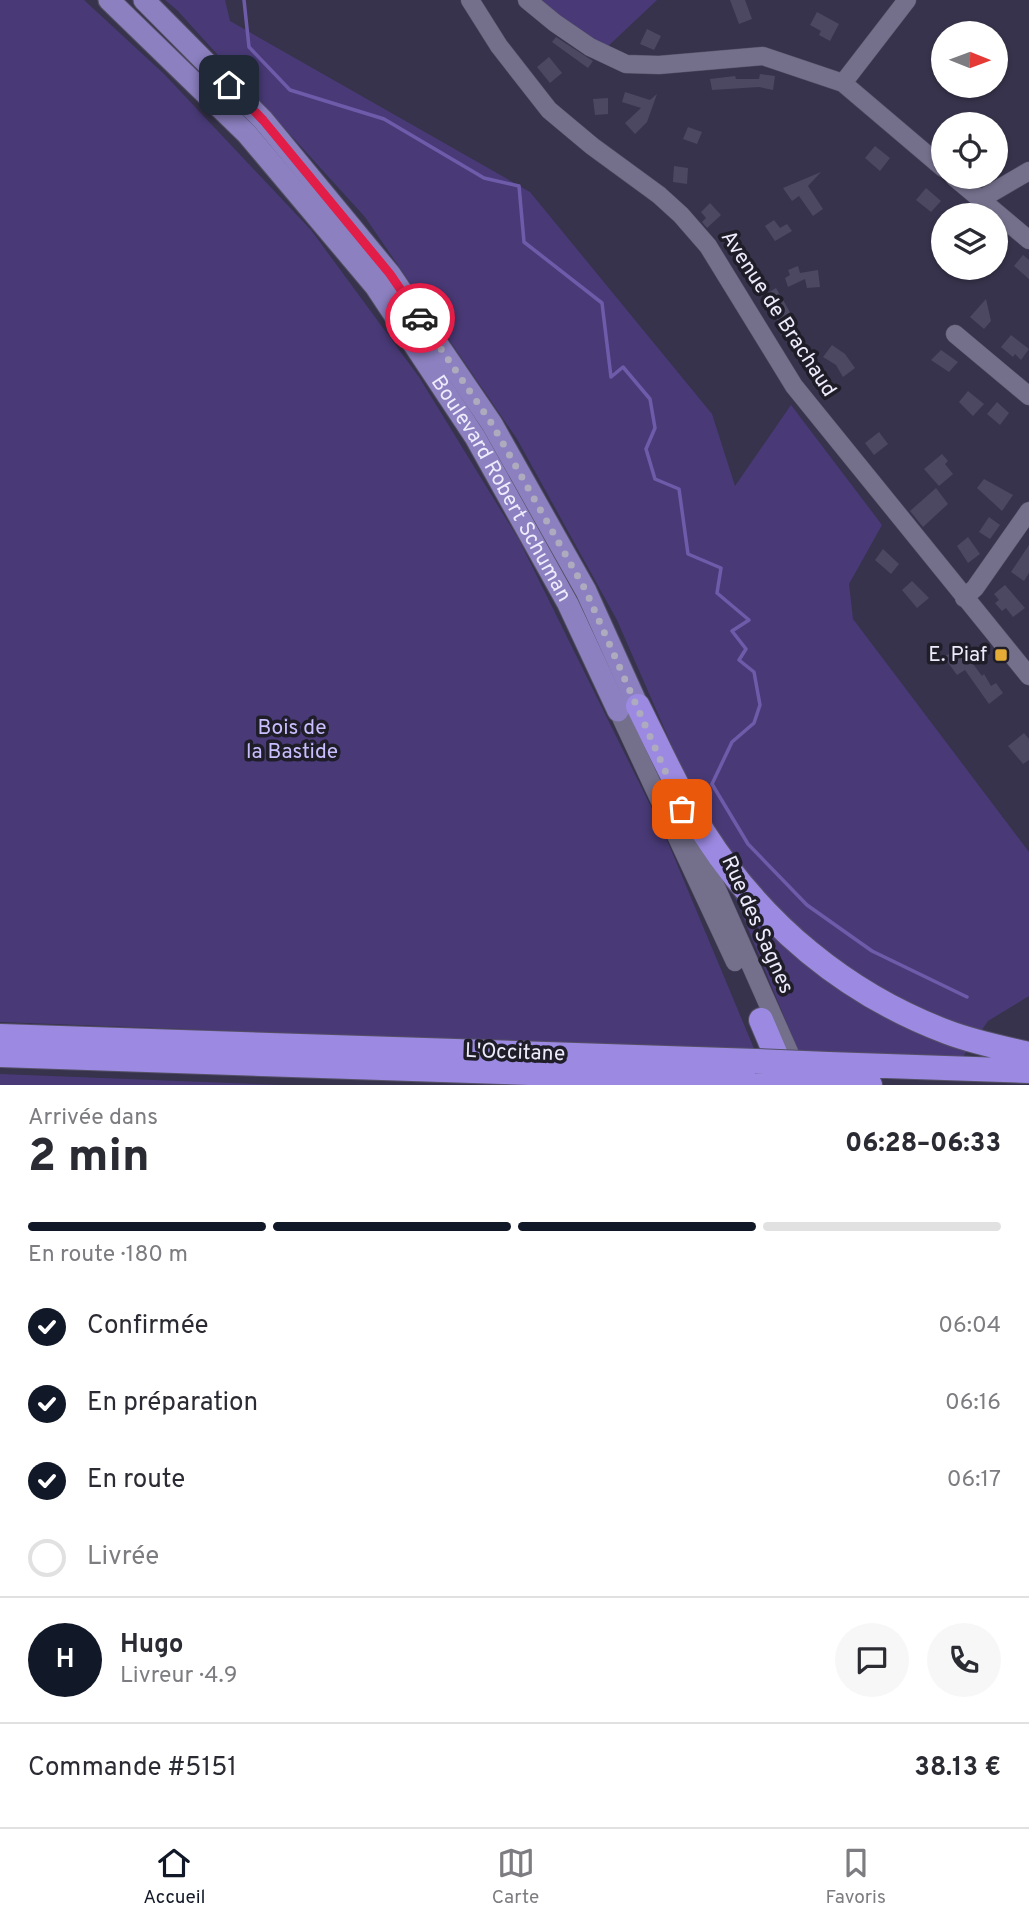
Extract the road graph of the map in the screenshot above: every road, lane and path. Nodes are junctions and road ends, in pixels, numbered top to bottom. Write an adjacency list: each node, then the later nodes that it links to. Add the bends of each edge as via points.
1 (109, 0): 17 (main road, Boulevard Robert Schuman, via 247,134 374,286 475,437)
2 (144, 0): 17 (main road, Boulevard Robert Schuman, via 263,120 390,274 492,424 586,591)
3 (470, 0): 15 (street, Avenue de Brachaud, via 549,110 659,195 708,246 794,386)
4 (527, 0): 6 (street, via 590,47 626,64 763,56)
5 (907, 0): 6 (street)
6 (843, 83): 7 (street)
7 (931, 158)
8 (1029, 171): 10 (street)
9 (969, 189): 10 (street)
10 (981, 199): 11 (street)
11 (1029, 240)
12 (955, 334): 13 (street)
13 (1029, 396)
14 (1029, 511): 15 (street)
15 (964, 598): 16 (street, Avenue de Brachaud)
16 (1029, 676)
17 (628, 708): 18 (street, Rue des Sagnes); 20 (highway, via 708,840 756,903 790,938 866,994 904,1014 948,1032); 25 (street, Rue des Sagnes)
18 (761, 1020): 24 (highway)
19 (0, 1035): 24 (highway, L'Occitane)
20 (1029, 1054)
21 (0, 1055): 24 (highway, L'Occitane)
22 (1029, 1072): 23 (highway, L'Occitane)
23 (832, 1077): 24 (highway, L'Occitane, bridge); 26 (highway, L'Occitane)
24 (776, 1078)
25 (804, 1085)
26 (870, 1085)

